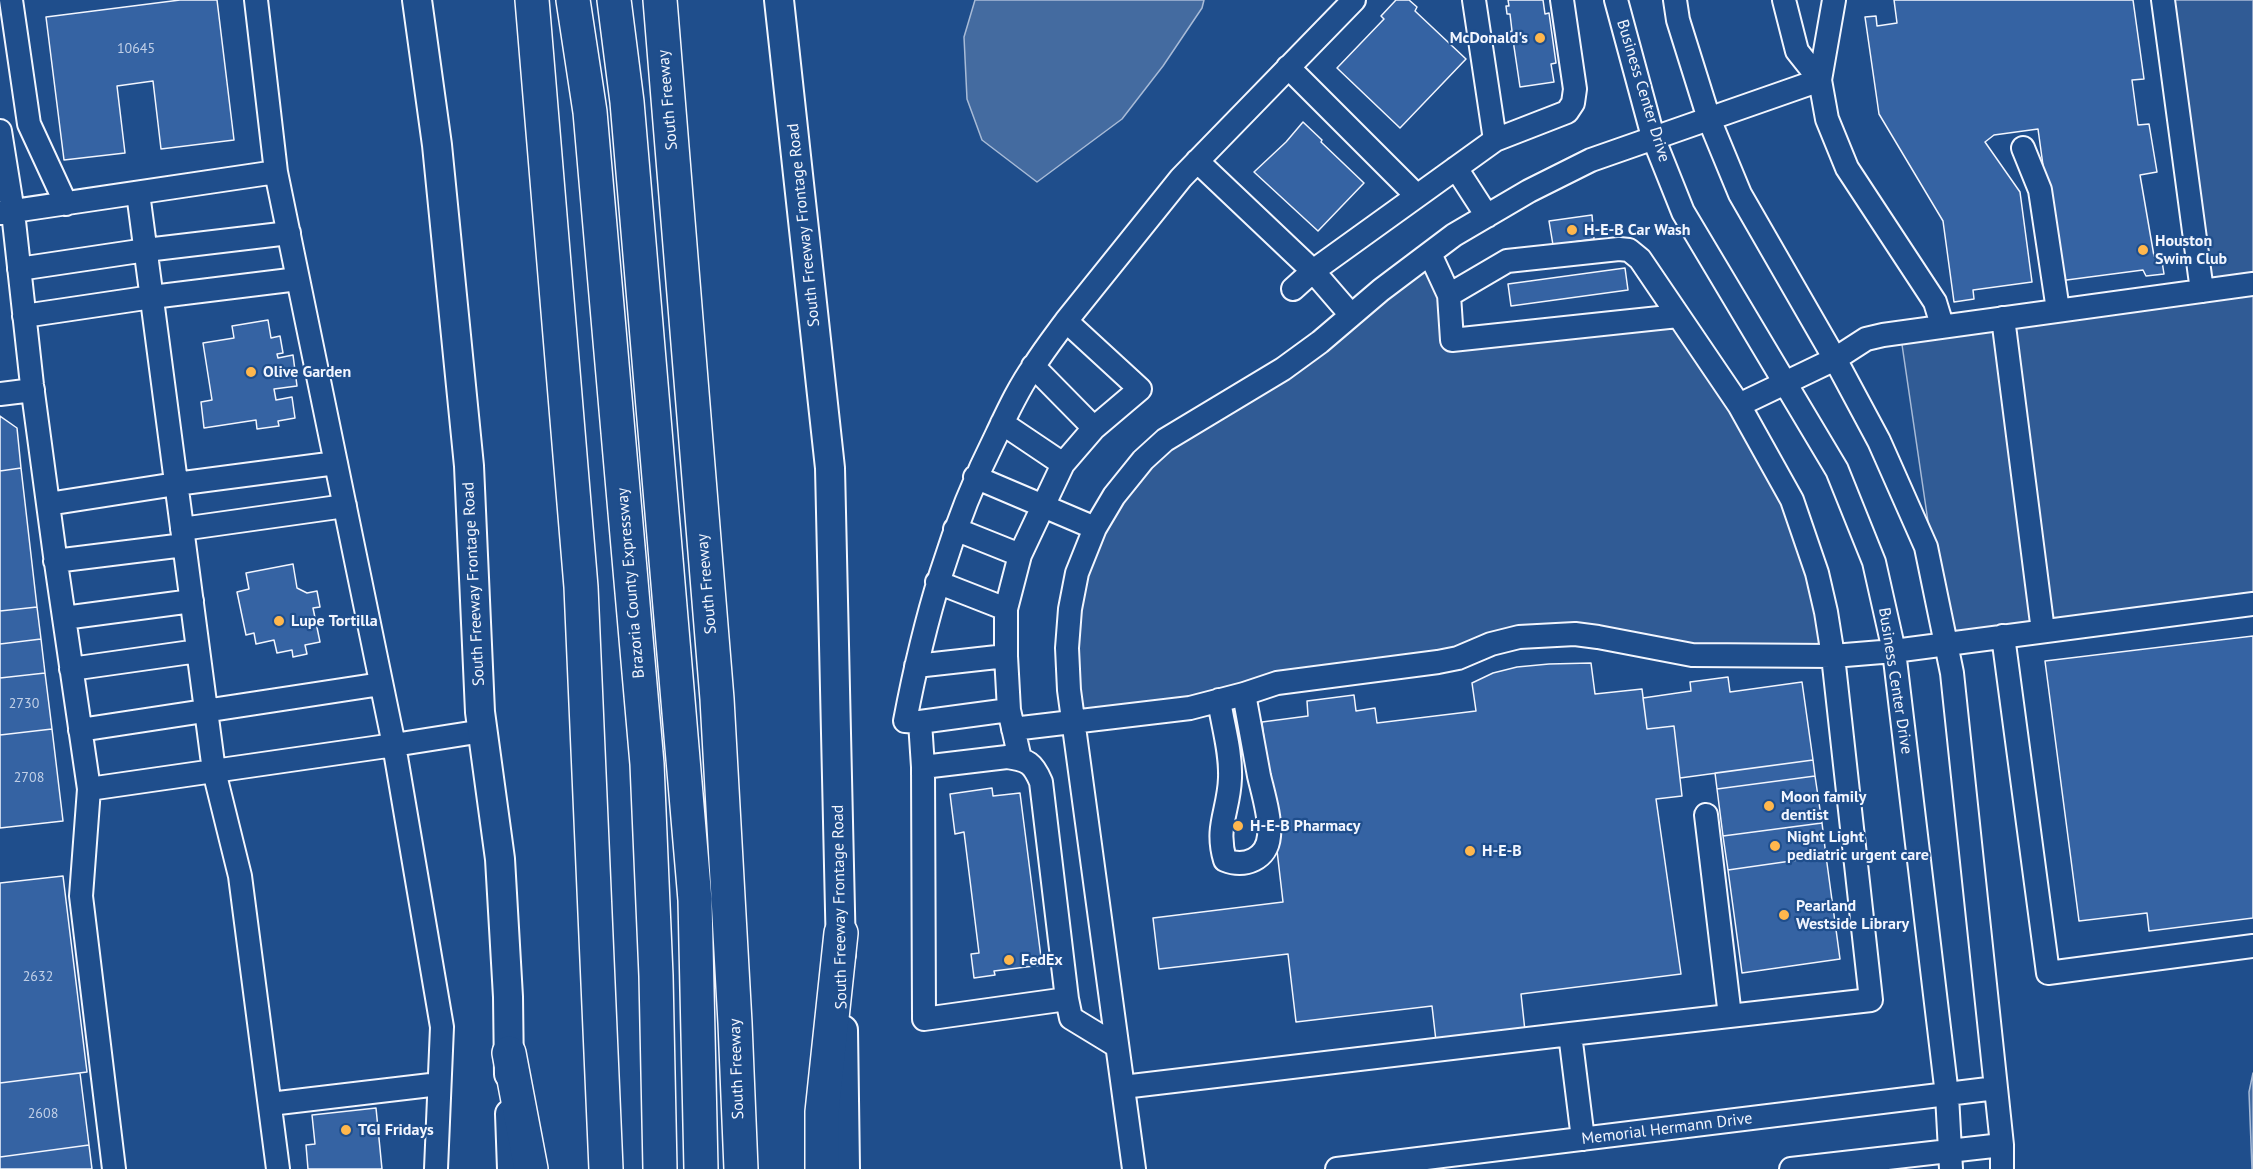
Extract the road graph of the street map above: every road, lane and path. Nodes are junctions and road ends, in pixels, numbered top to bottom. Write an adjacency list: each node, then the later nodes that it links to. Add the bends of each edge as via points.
1 (11, 0): 29 (street, via 29,124)
2 (256, 0): 26 (street)
3 (417, 0): 92 (main road, South Freeway Frontage Road, via 437,145 469,466)
4 (532, 0): 119 (highway, via 581,587)
5 (573, 0): 120 (highway, Brazoria County Expressway, via 590,112 647,764)
6 (614, 0): 121 (highway, via 630,125 694,900)
7 (660, 0): 122 (highway, South Freeway, via 717,699)
8 (779, 0): 99 (main road, South Freeway Frontage Road, via 830,468)
9 (1354, 0): 17 (street)
10 (1474, 0): 22 (street)
11 (1562, 0): 22 (street, via 1575,89 1573,103 1567,112)
12 (1616, 0): 21 (street, Business Center Drive)
13 (1675, 0): 19 (street)
14 (1784, 0): 18 (street, via 1797,51)
15 (1834, 0): 18 (street)
16 (2163, 0): 40 (street)
17 (1288, 68): 24 (street); 28 (street)
18 (1820, 80): 19 (street); 49 (street, via 1827,119 1846,168 1935,302)
19 (1708, 119): 21 (street); 50 (street, via 1740,194)
20 (0, 131): 30 (street)
21 (1653, 137): 31 (street, via 1591,160); 52 (street, Business Center Drive, via 1683,212)
22 (1495, 140): 25 (street)
23 (2023, 148): 43 (street, via 2040,190)
24 (1197, 161): 36 (street); 48 (street)
25 (1456, 168): 28 (street); 31 (street)
26 (276, 172): 27 (street); 32 (street)
27 (138, 193): 29 (street); 33 (street)
28 (1417, 196): 36 (street)
29 (66, 204): 30 (street)
30 (6, 213): 35 (street)
31 (1487, 216): 34 (street)
32 (289, 233): 33 (street); 37 (street)
33 (146, 250): 35 (street); 42 (street)
34 (1430, 254): 41 (street); 44 (street)
35 (19, 269): 45 (street)
36 (1313, 271): 39 (street); 44 (street)
37 (298, 279): 42 (street); 58 (street)
38 (2253, 284): 40 (street)
39 (1293, 288)
40 (2202, 291): 43 (street)
41 (1449, 295): 46 (street, via 1452,340); 46 (street, via 1506,261 1619,249 1629,250 1640,259)
42 (152, 297): 45 (street); 61 (street)
43 (2058, 310): 47 (street)
44 (1351, 315): 65 (street, via 1283,369 1165,440 1114,496)
45 (24, 316): 53 (street)
46 (1678, 316): 55 (street)
47 (2003, 318): 49 (street); 75 (street)
48 (1066, 321): 51 (street); 57 (street, via 1140,389)
49 (1942, 325): 50 (street, via 1866,339)
50 (1835, 358): 52 (street); 77 (street, via 1879,441 1926,547)
51 (1033, 366): 56 (street); 57 (street)
52 (1784, 383): 55 (street); 79 (street, Business Center Drive, via 1837,470 1874,562)
53 (33, 390): 54 (street); 62 (street)
54 (0, 394)
55 (1739, 405): 81 (street, via 1792,500 1817,573)
56 (1002, 423): 59 (street); 60 (street)
57 (1094, 428): 59 (street)
58 (336, 463): 61 (street); 64 (street)
59 (1063, 464): 63 (street)
60 (975, 477): 63 (street); 66 (street)
61 (176, 484): 62 (street); 67 (street)
62 (48, 504): 69 (street)
63 (1042, 505): 65 (street); 68 (street)
64 (345, 506): 67 (street); 84 (street)
65 (1095, 528): 90 (street, via 1077,573 1070,609 1068,669)
66 (955, 529): 68 (street); 70 (street)
67 (183, 537): 69 (street); 71 (street)
68 (1020, 555): 73 (street)
69 (56, 561): 74 (street)
70 (938, 582): 73 (street); 82 (street)
71 (192, 602): 74 (street); 78 (street)
72 (2253, 604): 75 (street)
73 (1006, 609): 80 (street)
74 (64, 618): 83 (street)
75 (2043, 631): 76 (street)
76 (2003, 636): 77 (street); 100 (street, via 2048,973)
77 (1946, 644): 79 (street); 108 (street)
78 (198, 651): 83 (street); 87 (street)
79 (1893, 651): 81 (street); 109 (street, Business Center Drive)
80 (1006, 656): 82 (street); 88 (street)
81 (1833, 656): 85 (street, via 1692,655 1598,637 1544,634 1500,642 1458,658 1277,683); 102 (street, via 1871,1000)
82 (916, 666): 89 (street, via 905,721)
83 (71, 669): 91 (street)
84 (381, 684): 87 (street); 93 (street)
85 (1244, 694): 86 (street); 86 (street, via 1269,836 1264,854 1237,865 1225,861 1220,839 1230,764)
86 (1219, 700): 90 (street, via 1190,708)
87 (206, 711): 91 (street); 96 (street)
88 (1011, 719): 89 (street); 90 (street); 94 (street)
89 (920, 722): 95 (street)
90 (1074, 722): 104 (street)
91 (80, 730): 97 (street)
92 (483, 731): 93 (street); 105 (main road, South Freeway Frontage Road, via 500,859)
93 (394, 745): 96 (street); 106 (street, via 442,1027)
94 (1020, 759): 95 (street, via 1007,757); 101 (street, via 1036,768 1041,782)
95 (923, 767): 101 (street, via 924,1019)
96 (214, 771): 97 (street); 110 (street, via 240,876)
97 (89, 789): 114 (street, via 81,896)
98 (1706, 815): 102 (street)
99 (841, 933): 123 (highway, via 822,1112); 124 (main road, South Freeway Frontage Road)
100 (2253, 946)
101 (1067, 999): 104 (street, via 1071,1018)
102 (1730, 1016): 103 (street)
103 (1570, 1034): 107 (street); 111 (street)
104 (1117, 1046): 107 (street)
105 (509, 1053): 117 (main road, South Freeway Frontage Road); 118 (highway)
106 (439, 1084): 110 (street); 116 (street)
107 (1122, 1087): 125 (street)
108 (1996, 1088): 109 (street, Memorial Hermann Drive); 112 (street)
109 (1947, 1095): 111 (street, Memorial Hermann Drive); 113 (street, Business Center Drive)
110 (270, 1104): 115 (street)
111 (1583, 1139): 126 (street, Memorial Hermann Drive)
112 (2002, 1145): 113 (street); 128 (street)
113 (1951, 1159): 127 (street)
114 (114, 1169)
115 (278, 1169)
116 (436, 1169)
117 (512, 1169)
118 (531, 1169)
119 (606, 1169)
120 (660, 1169)
121 (701, 1169)
122 (741, 1169)
123 (822, 1169)
124 (845, 1169)
125 (1134, 1169)
126 (1337, 1169)
127 (1791, 1169)
128 (2002, 1169)

